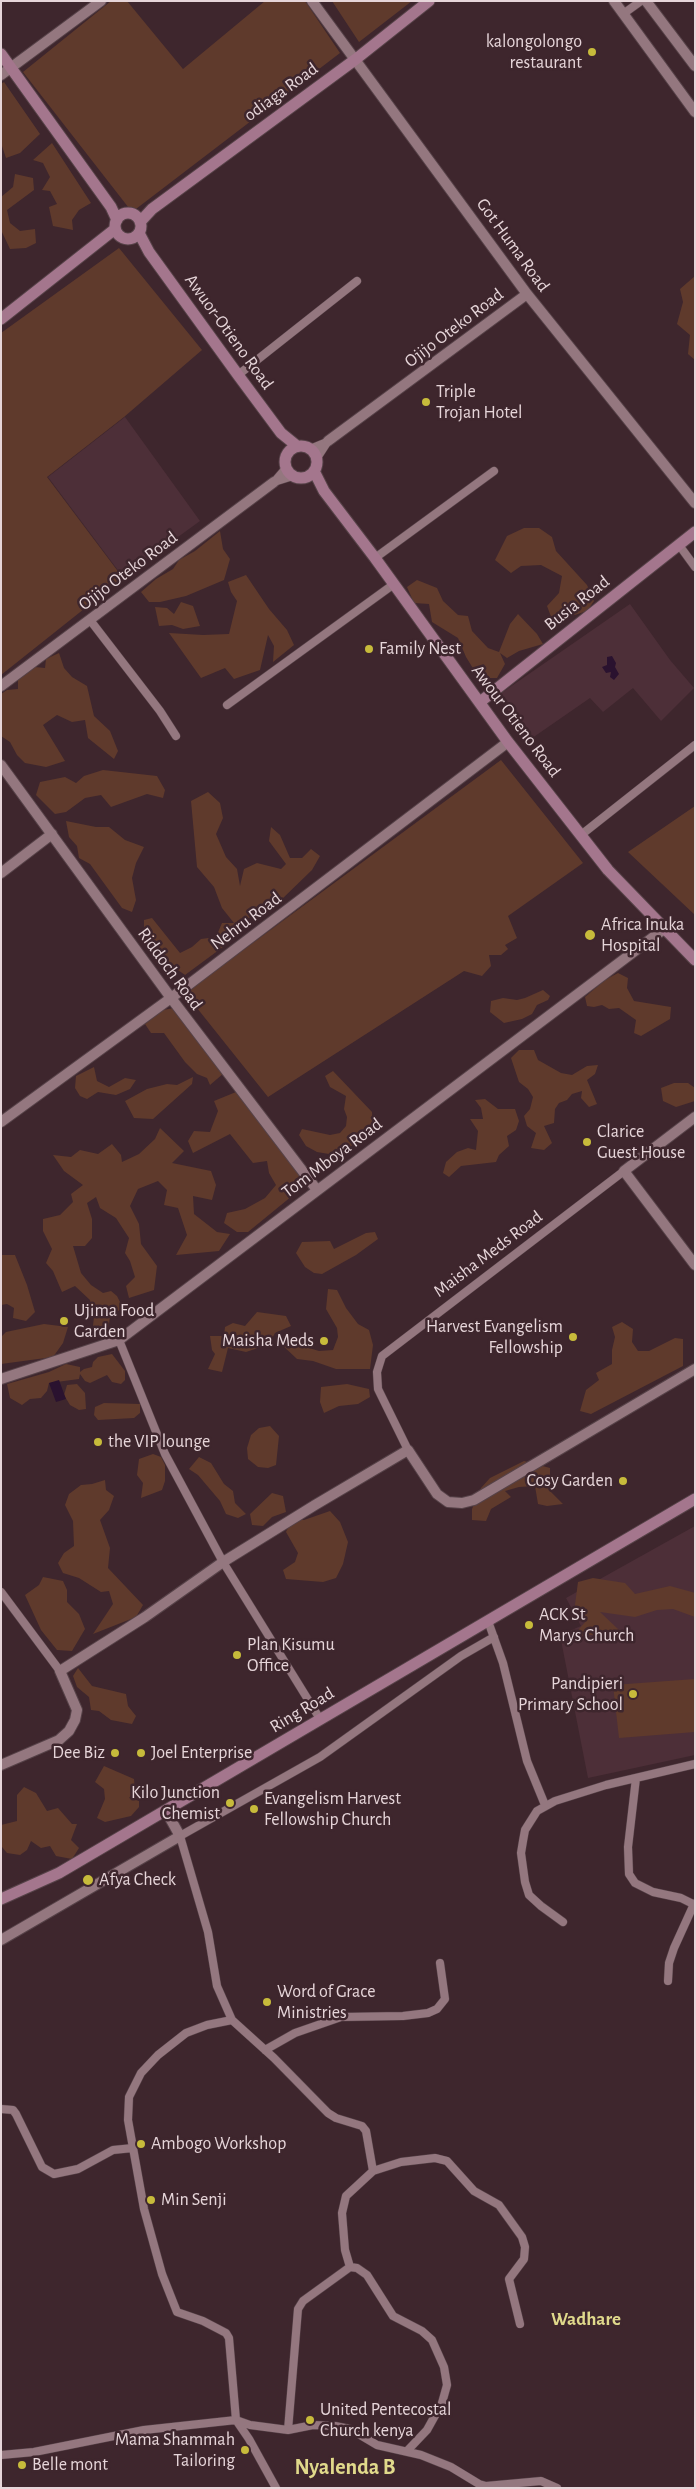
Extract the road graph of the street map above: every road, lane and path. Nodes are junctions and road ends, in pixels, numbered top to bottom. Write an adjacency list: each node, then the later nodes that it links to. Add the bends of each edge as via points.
1 (101, 1): 11 (street)
2 (312, 1): 9 (street, Got Huma Road)
3 (429, 1): 9 (main road, odiaga Road)
4 (614, 1): 7 (street)
5 (641, 1): 7 (street)
6 (646, 1): 10 (street)
7 (623, 14): 13 (street)
8 (1, 54): 11 (main road)
9 (356, 59): 14 (main road, odiaga Road); 16 (street, Got Huma Road)
10 (695, 66)
11 (11, 68): 12 (street); 14 (main road)
12 (1, 75)
13 (693, 104)
14 (128, 226): 17 (main road); 18 (main road, Awuor-Otieno Road)
15 (357, 281): 18 (street)
16 (527, 294): 19 (street, Ojijo Oteko Road); 26 (street, Got Huma Road)
17 (1, 319)
18 (238, 375): 20 (main road, Awuor-Otieno Road)
19 (328, 441): 21 (street, Ojijo Oteko Road); 21 (street, Ojijo Oteko Road)
20 (292, 449): 21 (main road); 23 (main road, Awuor-Otieno Road, via 285,460)
21 (314, 454): 24 (main road)
22 (494, 471): 29 (street)
23 (290, 472): 24 (main road); 25 (street, Ojijo Oteko Road)
24 (311, 474): 29 (main road, Awour Otieno Road)
25 (274, 482): 32 (street, Ojijo Oteko Road)
26 (695, 503)
27 (695, 532): 28 (main road, Busia Road)
28 (678, 545): 30 (street); 34 (main road, Busia Road)
29 (375, 558): 31 (main road, Awour Otieno Road)
30 (695, 566)
31 (394, 584): 34 (main road, Awour Otieno Road); 35 (street)
32 (90, 620): 33 (street, Ojijo Oteko Road); 36 (street)
33 (1, 686)
34 (480, 702): 37 (main road, Awour Otieno Road)
35 (227, 705)
36 (176, 736)
37 (508, 742): 41 (main road, Awour Otieno Road); 45 (street, Nehru Road)
38 (695, 745): 41 (street)
39 (1, 765): 40 (street, Riddoch Road)
40 (52, 834): 42 (street); 45 (street, Riddoch Road)
41 (581, 836): 43 (main road, Awour Otieno Road)
42 (1, 873)
43 (664, 929): 44 (main road, Awour Otieno Road); 49 (street, Tom Mboya Road)
44 (695, 960)
45 (171, 998): 47 (street, Nehru Road); 49 (street, Riddoch Road)
46 (695, 1117): 48 (street, Maisha Meds Road)
47 (1, 1122)
48 (624, 1171): 50 (street); 54 (street, Maisha Meds Road, via 382,1356 377,1372 378,1389)
49 (317, 1190): 51 (street, Tom Mboya Road)
50 (695, 1265)
51 (119, 1340): 53 (street, Tom Mboya Road); 56 (street, via 165,1454)
52 (695, 1368): 54 (street, via 474,1500 448,1502 437,1494)
53 (1, 1379)
54 (408, 1450): 56 (street)
55 (695, 1499): 58 (main road, Ring Road)
56 (223, 1562): 60 (street); 61 (street)
57 (1, 1592): 60 (street)
58 (488, 1621): 59 (street); 61 (main road, Ring Road)
59 (494, 1637): 65 (street, via 527,1761); 67 (street, via 461,1656 320,1757)
60 (60, 1671): 63 (street, via 77,1710 76,1720 59,1740)
61 (320, 1719): 66 (main road, Ring Road)
62 (695, 1764): 64 (street)
63 (1, 1765)
64 (636, 1778): 65 (street, via 606,1784); 69 (street, via 628,1847 629,1874 635,1883 652,1892)
65 (544, 1805): 70 (street, via 525,1830 521,1853 525,1882 529,1894)
66 (166, 1811): 67 (street); 68 (main road, Ring Road, via 59,1873)
67 (180, 1836): 71 (street); 74 (street, via 208,1932 217,1986)
68 (1, 1899)
69 (694, 1904): 73 (street, via 674,1948)
70 (564, 1922)
71 (1, 1940)
72 (440, 1963): 75 (street, via 445,1999 437,2009 404,2016 340,2018 295,2034)
73 (668, 1981)
74 (232, 2020): 75 (street); 77 (street, via 186,2033 141,2073 129,2097 128,2120)
75 (265, 2050): 78 (street, via 328,2113 362,2126)
76 (1, 2109): 77 (street, via 13,2110 42,2168 54,2174 78,2169 113,2150)
77 (133, 2148): 81 (street, via 144,2209 162,2274 177,2312 203,2321 230,2338)
78 (373, 2171): 79 (street, via 346,2196 342,2213); 80 (street, via 401,2162 435,2158 447,2161 474,2191 499,2205 525,2247 524,2259 509,2279)
79 (350, 2267): 82 (street, via 303,2301 298,2309); 83 (street, via 366,2275 392,2316 422,2331 432,2340 444,2367 446,2386 442,2403 428,2430)
80 (520, 2324)
81 (236, 2420): 82 (street); 84 (street, via 144,2430 34,2452); 86 (street)
82 (288, 2430): 83 (street, via 314,2425 336,2426 350,2429 377,2445)
83 (407, 2451): 85 (street, via 451,2467)
84 (1, 2455)
85 (483, 2486): 87 (street, via 542,2480)
86 (276, 2488)
87 (556, 2488)

